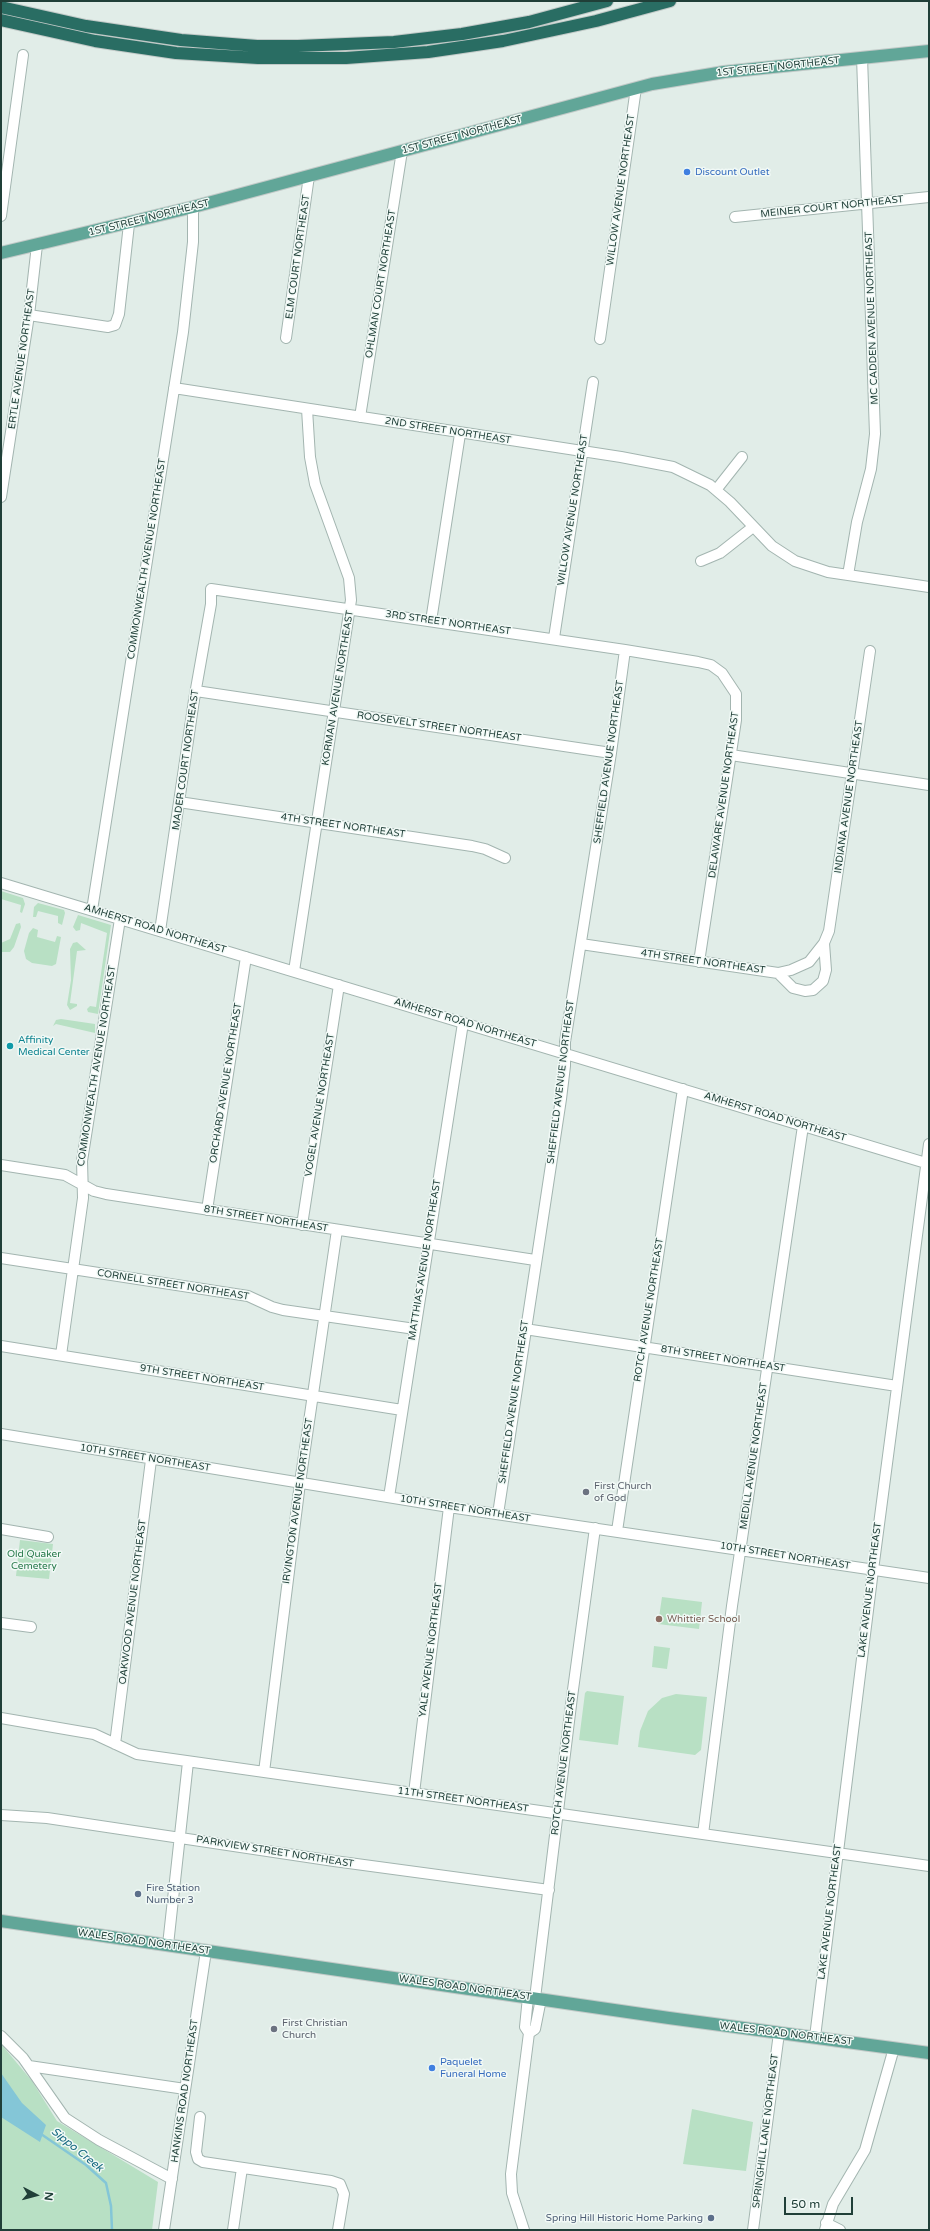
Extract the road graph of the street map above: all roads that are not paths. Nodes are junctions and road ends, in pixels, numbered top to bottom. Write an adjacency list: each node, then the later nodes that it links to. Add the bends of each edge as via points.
1 (607, 1): 3 (highway, via 529,22 462,34 394,42 298,46 173,39 86,26)
2 (670, 1): 4 (highway, via 596,21 496,42 428,52 346,58 258,58 176,53 94,41)
3 (1, 7)
4 (1, 20)
5 (929, 51): 7 (main road, 1ST STREET NORTHEAST)
6 (23, 56): 14 (street)
7 (862, 57): 8 (main road, 1ST STREET NORTHEAST, via 724,72); 12 (street, MC CADDEN AVENUE NORTHEAST)
8 (636, 88): 9 (main road, 1ST STREET NORTHEAST); 21 (street, WILLOW AVENUE NORTHEAST)
9 (402, 151): 10 (main road, 1ST STREET NORTHEAST); 25 (street, OHLMAN COURT NORTHEAST)
10 (309, 176): 13 (main road, 1ST STREET NORTHEAST); 20 (street, ELM COURT NORTHEAST)
11 (929, 197): 12 (street, MEINER COURT NORTHEAST)
12 (868, 204): 15 (street, MEINER COURT NORTHEAST); 33 (street, MC CADDEN AVENUE NORTHEAST, via 875,434 871,468 857,522)
13 (193, 207): 16 (main road, 1ST STREET NORTHEAST); 23 (street, COMMONWEALTH AVENUE NORTHEAST, via 193,242)
14 (1, 216)
15 (735, 217)
16 (129, 224): 17 (main road, 1ST STREET NORTHEAST); 19 (street, via 119,314 115,325 108,327)
17 (37, 245): 18 (main road, 1ST STREET NORTHEAST); 19 (street, ERTLE AVENUE NORTHEAST)
18 (1, 253)
19 (29, 315): 30 (street, ERTLE AVENUE NORTHEAST)
20 (286, 338)
21 (600, 339)
22 (593, 382): 27 (street, WILLOW AVENUE NORTHEAST)
23 (174, 388): 24 (street, 2ND STREET NORTHEAST); 52 (street, COMMONWEALTH AVENUE NORTHEAST)
24 (307, 410): 25 (street, 2ND STREET NORTHEAST); 36 (street, KORMAN AVENUE NORTHEAST, via 315,484 349,578)
25 (360, 417): 26 (street, 2ND STREET NORTHEAST)
26 (460, 434): 27 (street, 2ND STREET NORTHEAST); 37 (street)
27 (582, 452): 29 (street, 2ND STREET NORTHEAST, via 673,467 698,478); 38 (street, WILLOW AVENUE NORTHEAST)
28 (742, 456): 29 (street)
29 (716, 490): 31 (street, 2ND STREET NORTHEAST)
30 (1, 497)
31 (753, 527): 32 (street, via 720,554); 33 (street, 2ND STREET NORTHEAST, via 772,546 795,561 816,569)
32 (701, 561)
33 (848, 575): 34 (street, 2ND STREET NORTHEAST)
34 (929, 587)
35 (211, 589): 36 (street, 3RD STREET NORTHEAST); 42 (street, MADER COURT NORTHEAST, via 211,604)
36 (350, 609): 37 (street, 3RD STREET NORTHEAST); 43 (street, KORMAN AVENUE NORTHEAST)
37 (431, 621): 38 (street, 3RD STREET NORTHEAST)
38 (554, 638): 39 (street, 3RD STREET NORTHEAST)
39 (625, 650): 41 (street, 3RD STREET NORTHEAST); 44 (street, SHEFFIELD AVENUE NORTHEAST)
40 (870, 651): 46 (street, INDIANA AVENUE NORTHEAST)
41 (684, 660): 45 (street, DELAWARE AVENUE NORTHEAST, via 717,669 734,688 737,705)
42 (196, 691): 43 (street, ROOSEVELT STREET NORTHEAST); 48 (street, MADER COURT NORTHEAST)
43 (333, 712): 44 (street, ROOSEVELT STREET NORTHEAST); 49 (street, KORMAN AVENUE NORTHEAST)
44 (611, 753): 56 (street, SHEFFIELD AVENUE NORTHEAST)
45 (731, 755): 46 (street); 58 (street, DELAWARE AVENUE NORTHEAST)
46 (853, 773): 47 (street); 55 (street, INDIANA AVENUE NORTHEAST, via 829,931)
47 (929, 785)
48 (179, 802): 49 (street, 4TH STREET NORTHEAST); 54 (street, MADER COURT NORTHEAST)
49 (316, 822): 50 (street, 4TH STREET NORTHEAST, via 472,846); 59 (street, KORMAN AVENUE NORTHEAST)
50 (505, 858)
51 (1, 883): 52 (street, AMHERST ROAD NORTHEAST)
52 (92, 910): 53 (street, AMHERST ROAD NORTHEAST)
53 (120, 919): 54 (street, AMHERST ROAD NORTHEAST); 70 (street, COMMONWEALTH AVENUE NORTHEAST, via 82,1161)
54 (160, 931): 57 (street, AMHERST ROAD NORTHEAST)
55 (824, 943): 60 (street, INDIANA AVENUE NORTHEAST, via 809,962); 62 (street, INDIANA AVENUE NORTHEAST, via 825,975)
56 (580, 944): 58 (street, 4TH STREET NORTHEAST); 64 (street, SHEFFIELD AVENUE NORTHEAST)
57 (246, 957): 59 (street, AMHERST ROAD NORTHEAST); 71 (street, ORCHARD AVENUE NORTHEAST)
58 (699, 962): 60 (street, 4TH STREET NORTHEAST)
59 (294, 971): 61 (street, AMHERST ROAD NORTHEAST)
60 (778, 973): 62 (street, 4TH STREET NORTHEAST, via 798,991 808,991)
61 (339, 985): 63 (street, AMHERST ROAD NORTHEAST); 72 (street, VOGEL AVENUE NORTHEAST)
62 (817, 987)
63 (463, 1023): 64 (street, AMHERST ROAD NORTHEAST); 74 (street, MATTHIAS AVENUE NORTHEAST)
64 (564, 1054): 65 (street, AMHERST ROAD NORTHEAST); 76 (street, SHEFFIELD AVENUE NORTHEAST, via 562,1092)
65 (683, 1089): 66 (street, AMHERST ROAD NORTHEAST); 82 (street, ROTCH AVENUE NORTHEAST)
66 (803, 1126): 68 (street, AMHERST ROAD NORTHEAST); 84 (street, MEDILL AVENUE NORTHEAST)
67 (929, 1144): 68 (street, LAKE AVENUE NORTHEAST)
68 (928, 1163): 85 (street, LAKE AVENUE NORTHEAST)
69 (1, 1165): 70 (street, 8TH STREET NORTHEAST, via 65,1175)
70 (83, 1184): 71 (street, 8TH STREET NORTHEAST, via 94,1191 106,1194); 77 (street, COMMONWEALTH AVENUE NORTHEAST)
71 (207, 1210): 72 (street, 8TH STREET NORTHEAST)
72 (302, 1225): 73 (street, 8TH STREET NORTHEAST)
73 (337, 1230): 74 (street, 8TH STREET NORTHEAST); 78 (street, IRVINGTON AVENUE NORTHEAST)
74 (428, 1244): 76 (street, 8TH STREET NORTHEAST); 79 (street, MATTHIAS AVENUE NORTHEAST)
75 (1, 1258): 77 (street, CORNELL STREET NORTHEAST)
76 (535, 1260): 80 (street, SHEFFIELD AVENUE NORTHEAST)
77 (73, 1269): 78 (street, CORNELL STREET NORTHEAST, via 248,1296 272,1307); 83 (street, COMMONWEALTH AVENUE NORTHEAST)
78 (324, 1315): 79 (street, CORNELL STREET NORTHEAST); 86 (street, IRVINGTON AVENUE NORTHEAST)
79 (415, 1329): 87 (street, MATTHIAS AVENUE NORTHEAST)
80 (524, 1329): 82 (street, 8TH STREET NORTHEAST); 93 (street, SHEFFIELD AVENUE NORTHEAST)
81 (1, 1346): 83 (street, 9TH STREET NORTHEAST)
82 (643, 1347): 84 (street, 8TH STREET NORTHEAST); 96 (street, ROTCH AVENUE NORTHEAST)
83 (61, 1355): 86 (street, 9TH STREET NORTHEAST)
84 (767, 1366): 85 (street, 8TH STREET NORTHEAST); 98 (street, MEDILL AVENUE NORTHEAST)
85 (897, 1386): 99 (street, LAKE AVENUE NORTHEAST)
86 (312, 1395): 87 (street, 9TH STREET NORTHEAST); 90 (street, IRVINGTON AVENUE NORTHEAST)
87 (402, 1410): 91 (street, MATTHIAS AVENUE NORTHEAST)
88 (1, 1434): 89 (street, 10TH STREET NORTHEAST)
89 (151, 1460): 90 (street, 10TH STREET NORTHEAST); 104 (street, OAKWOOD AVENUE NORTHEAST)
90 (300, 1483): 91 (street, 10TH STREET NORTHEAST); 106 (street, IRVINGTON AVENUE NORTHEAST)
91 (389, 1497): 92 (street, 10TH STREET NORTHEAST)
92 (449, 1507): 93 (street, 10TH STREET NORTHEAST); 107 (street, YALE AVENUE NORTHEAST)
93 (498, 1514): 94 (street, 10TH STREET NORTHEAST)
94 (595, 1528): 96 (street, 10TH STREET NORTHEAST); 108 (street, ROTCH AVENUE NORTHEAST)
95 (1, 1529): 97 (street)
96 (617, 1531): 98 (street, 10TH STREET NORTHEAST)
97 (48, 1537)
98 (741, 1550): 99 (street, 10TH STREET NORTHEAST); 110 (street, MEDILL AVENUE NORTHEAST)
99 (873, 1570): 100 (street, 10TH STREET NORTHEAST); 112 (street, LAKE AVENUE NORTHEAST)
100 (929, 1578)
101 (1, 1623): 102 (street)
102 (31, 1627)
103 (1, 1718): 104 (street, 11TH STREET NORTHEAST, via 81,1731)
104 (115, 1744): 105 (street, 11TH STREET NORTHEAST, via 137,1754)
105 (188, 1762): 106 (street, 11TH STREET NORTHEAST); 111 (street)
106 (264, 1772): 107 (street, 11TH STREET NORTHEAST)
107 (414, 1793): 108 (street, 11TH STREET NORTHEAST)
108 (558, 1813): 110 (street, 11TH STREET NORTHEAST); 114 (street, ROTCH AVENUE NORTHEAST)
109 (1, 1814): 111 (street, PARKVIEW STREET NORTHEAST, via 47,1818)
110 (703, 1834): 112 (street, 11TH STREET NORTHEAST)
111 (180, 1838): 114 (street, PARKVIEW STREET NORTHEAST); 116 (street)
112 (838, 1852): 113 (street, 11TH STREET NORTHEAST); 121 (street, LAKE AVENUE NORTHEAST)
113 (929, 1866)
114 (549, 1890): 118 (street, ROTCH AVENUE NORTHEAST)
115 (1, 1921): 116 (main road, WALES ROAD NORTHEAST)
116 (168, 1945): 117 (main road, WALES ROAD NORTHEAST)
117 (206, 1951): 118 (main road, WALES ROAD NORTHEAST); 125 (street, HANKINS ROAD NORTHEAST)
118 (535, 1998): 119 (main road, WALES ROAD NORTHEAST); 133 (street, ROTCH AVENUE NORTHEAST, via 525,2026 530,2033 511,2174 512,2193)
119 (779, 2033): 121 (main road, WALES ROAD NORTHEAST); 134 (street, SPRINGHILL LANE NORTHEAST)
120 (1, 2036): 124 (street)
121 (815, 2037): 122 (main road, WALES ROAD NORTHEAST)
122 (894, 2048): 123 (main road, WALES ROAD NORTHEAST); 129 (street, via 865,2150 833,2204)
123 (929, 2053)
124 (29, 2066): 125 (street); 128 (street, via 65,2118 99,2140)
125 (185, 2089): 128 (street, HANKINS ROAD NORTHEAST)
126 (200, 2117): 127 (street, via 196,2148 198,2159 208,2164)
127 (242, 2168): 131 (street); 132 (street, via 331,2181 342,2186 344,2197)
128 (172, 2179): 130 (street, HANKINS ROAD NORTHEAST)
129 (825, 2227): 135 (street)
130 (164, 2230)
131 (233, 2230)
132 (338, 2230)
133 (524, 2230)
134 (753, 2230)
135 (840, 2230)

